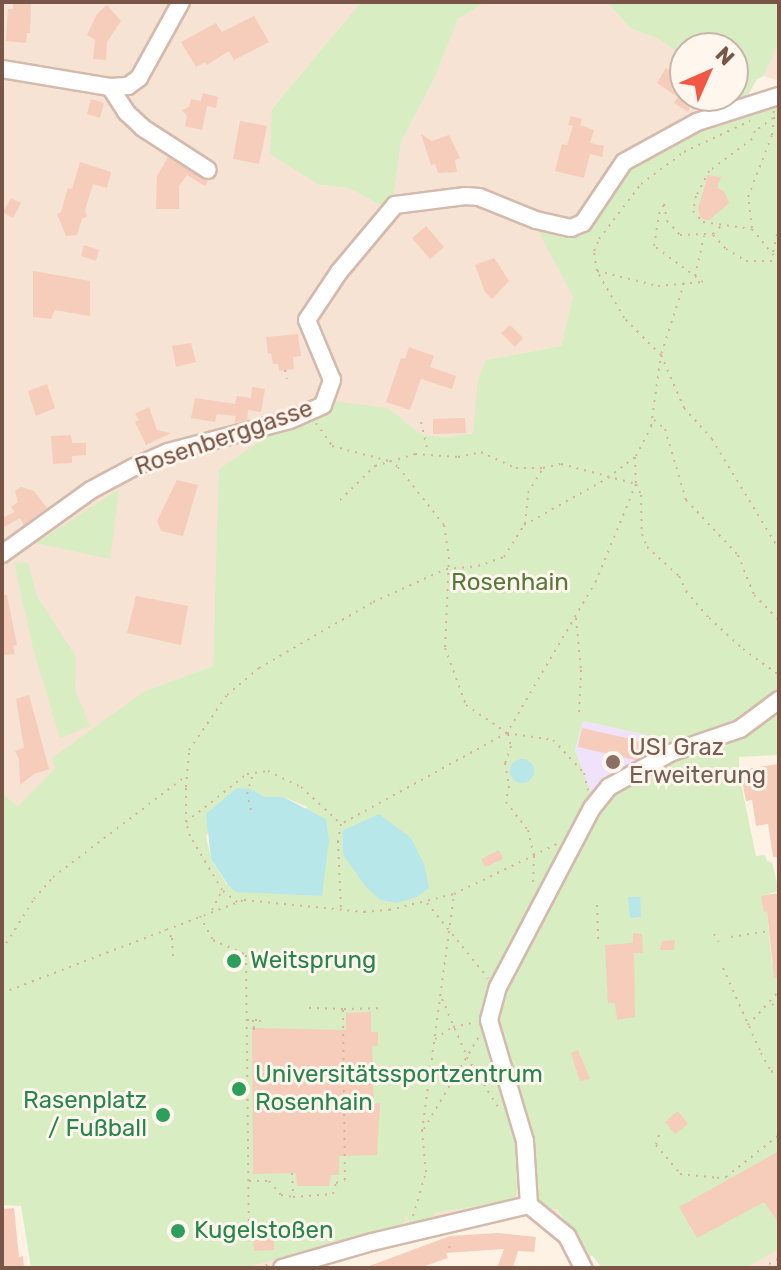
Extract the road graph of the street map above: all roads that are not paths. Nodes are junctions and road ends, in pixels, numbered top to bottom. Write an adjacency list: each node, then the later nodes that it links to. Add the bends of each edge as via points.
1 (181, 2): 3 (street, via 139,78 128,86)
2 (2, 69): 3 (street)
3 (110, 87): 5 (street, via 143,128)
4 (774, 108): 6 (street, Rosenberggasse, via 697,122 624,162 583,223 571,228 465,196 395,205 307,320 332,380 323,405 134,467 102,483)
5 (208, 170)
6 (2, 554)
7 (779, 700): 8 (street, via 740,729 670,753 609,787 592,808 498,987 489,1020 525,1141)
8 (529, 1205): 9 (street); 10 (street, via 567,1236)
9 (282, 1268)
10 (583, 1268)

